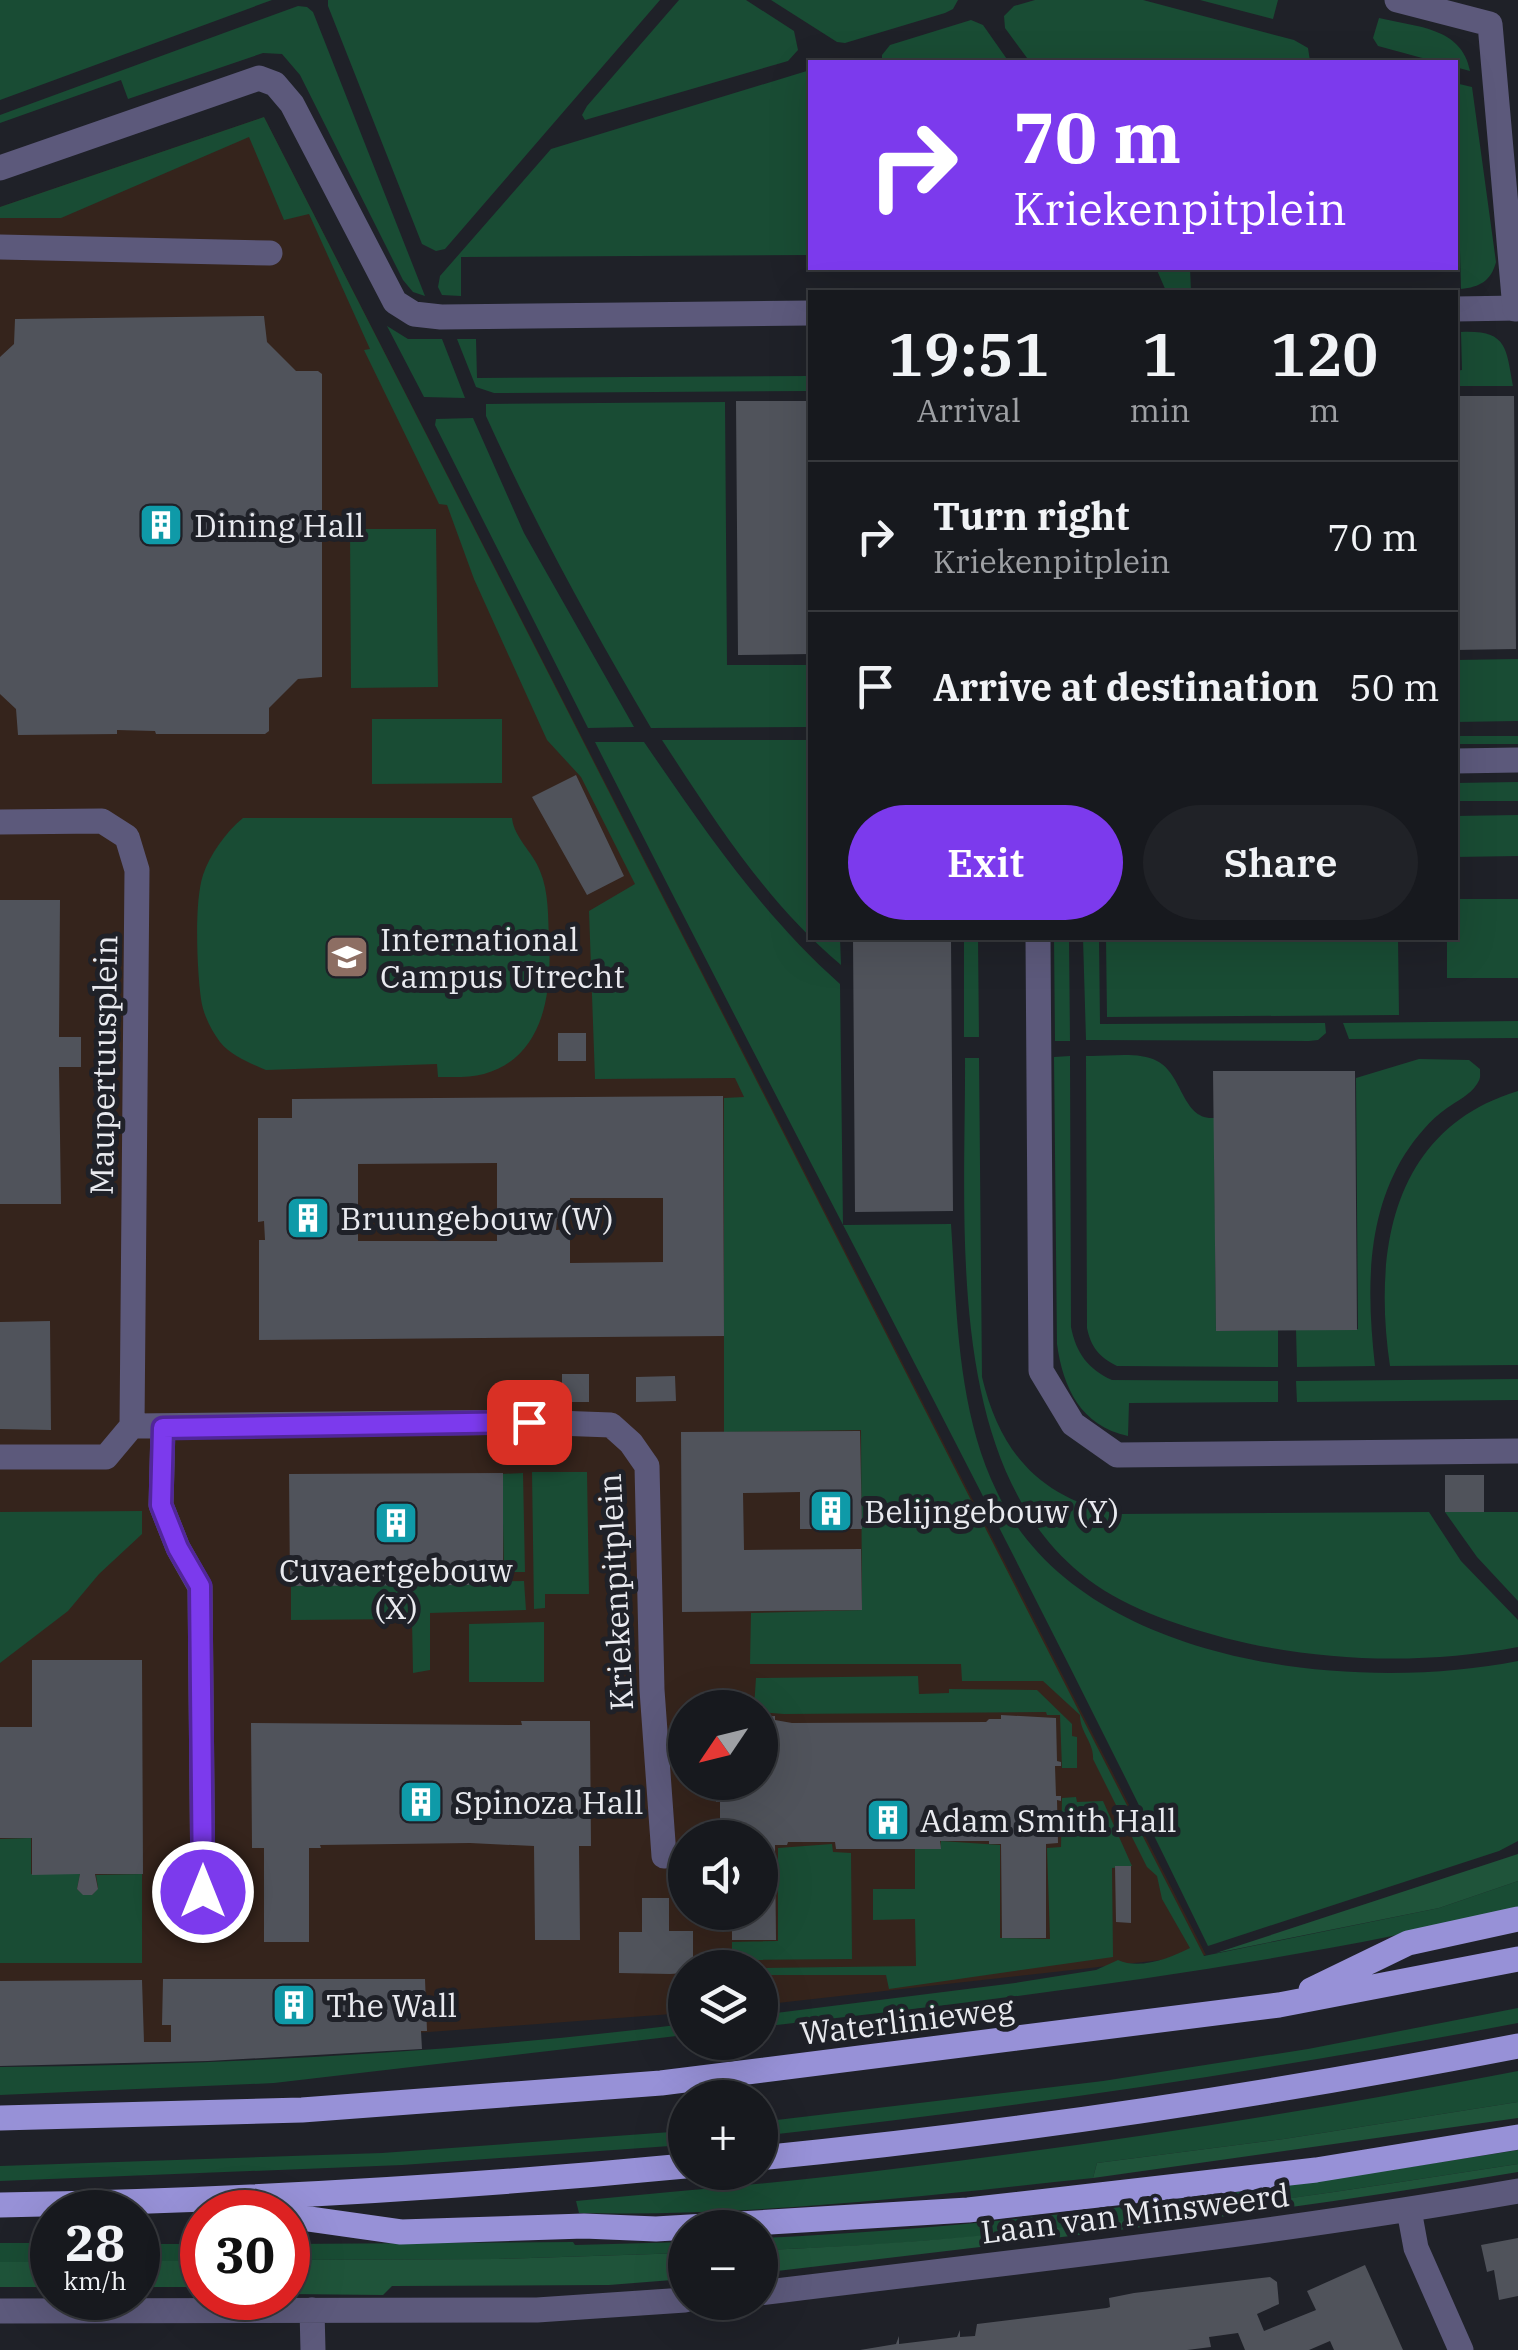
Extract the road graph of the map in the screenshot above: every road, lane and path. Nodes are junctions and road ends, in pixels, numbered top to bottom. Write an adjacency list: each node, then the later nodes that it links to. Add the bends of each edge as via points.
1 (1397, 0): 2 (street)
2 (1468, 9): 7 (street, via 1490,24)
3 (0, 168): 8 (street, via 258,78 275,84 292,104 396,302 414,314)
4 (0, 247): 5 (street)
5 (270, 252)
6 (1458, 308): 7 (street)
7 (1516, 308)
8 (808, 313)
9 (1458, 760): 10 (street)
10 (1518, 760)
11 (0, 822): 13 (street, Maupertuusplein, via 102,821 127,837 137,870)
12 (1038, 940): 15 (street, via 1040,1371 1073,1424 1117,1455)
13 (132, 1426): 14 (street, Kriekenpitplein); 16 (street, via 106,1457)
14 (163, 1428): 17 (street, Kriekenpitplein, via 611,1425 646,1466); 18 (street, via 161,1505 200,1586)
15 (1518, 1451)
16 (0, 1457)
17 (664, 1856)
18 (203, 1892)
19 (1518, 1919): 21 (main road, via 1408,1943)
20 (1518, 1960): 21 (main road, Waterlinieweg)
21 (1280, 2006): 23 (main road, Waterlinieweg, via 662,2083 302,2110)
22 (1518, 2046): 25 (main road, via 1344,2080 954,2139)
23 (0, 2118)
24 (1518, 2137): 32 (main road, via 1316,2170 968,2210 656,2229 402,2232)
25 (778, 2156)
26 (668, 2168): 28 (main road)
27 (1518, 2190): 31 (street, Laan van Minsweerd)
28 (310, 2194)
29 (180, 2202): 30 (main road)
30 (0, 2205)
31 (1409, 2210): 33 (street, Laan van Minsweerd); 38 (street, via 1416,2248)
32 (310, 2219)
33 (778, 2290)
34 (668, 2301): 35 (street, via 536,2310)
35 (312, 2310): 36 (street); 37 (street)
36 (0, 2311)
37 (313, 2350)
38 (1461, 2350)

